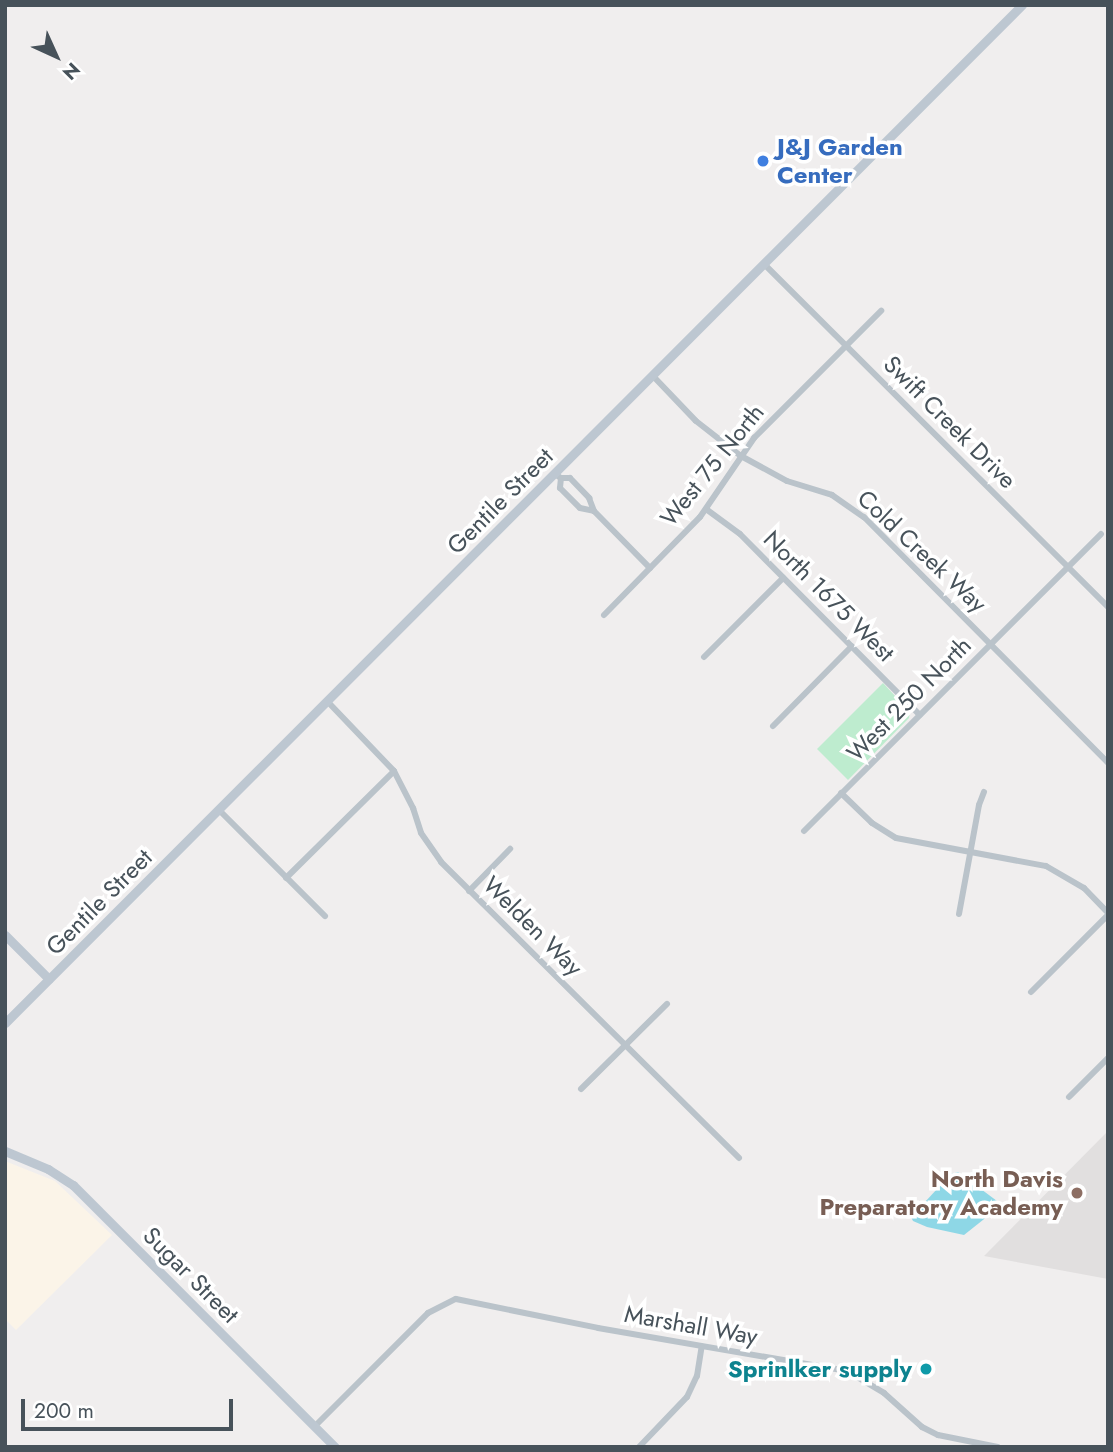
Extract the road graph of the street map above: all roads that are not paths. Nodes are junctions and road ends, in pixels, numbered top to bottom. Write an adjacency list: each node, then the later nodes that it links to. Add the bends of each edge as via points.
1 (1022, 5): 2 (main road, Gentile Street)
2 (764, 264): 4 (street, Swift Creek Drive); 5 (main road, Gentile Street)
3 (881, 311): 4 (street, West 75 North)
4 (846, 346): 6 (street, West 75 North); 11 (street, Swift Creek Drive)
5 (653, 376): 6 (street, Cold Creek Way, via 696,421); 7 (main road, Gentile Street)
6 (741, 456): 8 (street, West 75 North); 16 (street, Cold Creek Way, via 787,481 832,495 864,517)
7 (558, 476): 9 (street, via 570,478 589,498); 9 (street, via 560,488 580,508); 19 (main road, Gentile Street)
8 (706, 509): 12 (street, West 75 North); 13 (street, North 1675 West, via 740,534)
9 (594, 511): 12 (street)
10 (1101, 534): 11 (street, West 250 North)
11 (1068, 567): 14 (street, Swift Creek Drive); 16 (street, West 250 North)
12 (650, 568): 15 (street, West 75 North)
13 (783, 578): 17 (street, North 1675 West); 18 (street)
14 (1108, 607)
15 (604, 615)
16 (992, 644): 20 (street, West 250 North); 22 (street, Cold Creek Way)
17 (852, 646): 20 (street, North 1675 West); 21 (street)
18 (704, 657)
19 (328, 702): 23 (street, Welden Way); 26 (main road, Gentile Street)
20 (920, 715): 25 (street, West 250 North)
21 (773, 726)
22 (1108, 763)
23 (394, 771): 30 (street); 31 (street, Welden Way, via 421,833)
24 (984, 792): 29 (street)
25 (841, 793): 27 (street, West 250 North); 29 (street, via 872,823 896,838)
26 (219, 810): 30 (street); 36 (main road, Gentile Street)
27 (803, 831)
28 (510, 849): 31 (street)
29 (972, 852): 32 (street); 33 (street, via 1055,870 1084,888)
30 (286, 878): 34 (street)
31 (469, 891): 40 (street, Welden Way)
32 (959, 914)
33 (1108, 914): 37 (street)
34 (325, 916)
35 (5, 935): 36 (main road)
36 (49, 979): 39 (main road, Gentile Street)
37 (1031, 992)
38 (667, 1003): 40 (street)
39 (5, 1023)
40 (625, 1045): 42 (street); 45 (street, Welden Way)
41 (1108, 1058): 43 (street)
42 (581, 1089)
43 (1069, 1097)
44 (5, 1151): 47 (main road, Sugar Street, via 73,1185)
45 (739, 1158)
46 (702, 1346): 47 (street, Marshall Way, via 456,1298 428,1313); 49 (street, via 697,1376 687,1397); 50 (street, Marshall Way, via 847,1371 884,1392 922,1427 938,1435)
47 (315, 1426): 48 (main road, Sugar Street)
48 (335, 1447)
49 (639, 1447)
50 (998, 1447)

